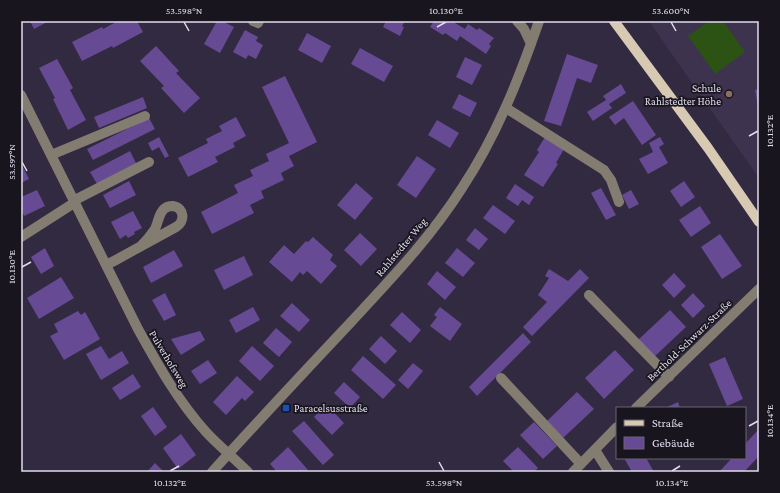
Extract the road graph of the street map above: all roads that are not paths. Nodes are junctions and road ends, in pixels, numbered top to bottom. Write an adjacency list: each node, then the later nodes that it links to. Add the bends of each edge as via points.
1 (253, 21): 2 (street)
2 (259, 21)
3 (517, 21): 6 (street)
4 (539, 21): 6 (street, Rahlstedter Weg)
5 (614, 21): 14 (main road)
6 (531, 44): 8 (street, Rahlstedter Weg)
7 (21, 95): 10 (street, Pulverhofsweg)
8 (506, 108): 13 (street, via 604,170 611,180); 26 (street, Rahlstedter Weg, via 462,189 439,221 399,269)
9 (146, 116): 10 (street)
10 (51, 155): 12 (street, Pulverhofsweg)
11 (148, 162): 12 (street)
12 (74, 202): 16 (street); 18 (street, Pulverhofsweg)
13 (619, 202)
14 (756, 211): 15 (main road)
15 (759, 222)
16 (21, 236)
17 (141, 246): 18 (street)
18 (106, 265): 26 (street, Pulverhofsweg, via 138,330 172,389 205,431)
19 (759, 289): 21 (street, Berthold-Schwarz-Straße)
20 (588, 296): 21 (street)
21 (668, 377): 23 (street, Berthold-Schwarz-Straße)
22 (501, 378): 27 (street)
23 (637, 407)
24 (616, 428): 25 (street)
25 (595, 450): 27 (street); 31 (street)
26 (229, 454): 28 (street, Rahlstedter Weg); 29 (street)
27 (581, 464): 30 (street)
28 (212, 472)
29 (248, 472)
30 (573, 472)
31 (610, 472)

